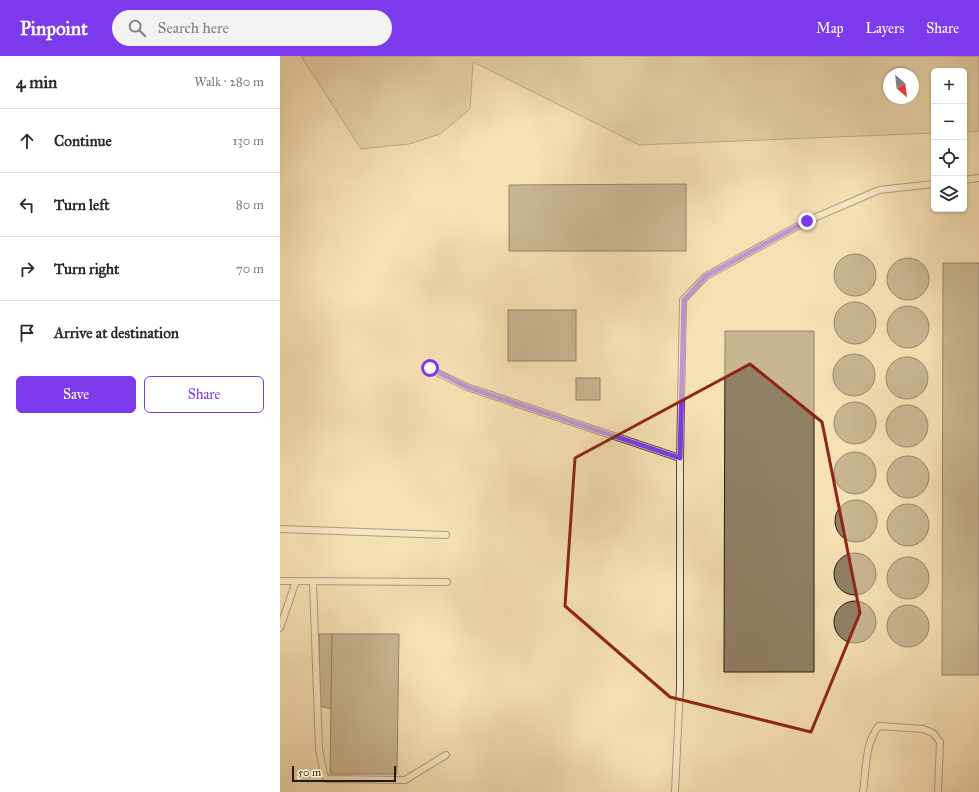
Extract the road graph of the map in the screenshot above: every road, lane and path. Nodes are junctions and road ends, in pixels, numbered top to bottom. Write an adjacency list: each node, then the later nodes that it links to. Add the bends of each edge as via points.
1 (979, 178): 2 (lane)
2 (967, 180)
3 (931, 184): 5 (lane, via 879,190 807,221 706,276 684,300)
4 (430, 368): 5 (lane, via 467,387)
5 (680, 458): 14 (lane, via 680,687)
6 (280, 529): 7 (lane)
7 (446, 535)
8 (280, 581): 9 (lane)
9 (296, 581): 10 (lane); 12 (lane)
10 (313, 582): 11 (lane); 13 (lane, via 319,749 327,780 405,780)
11 (447, 582)
12 (280, 628)
13 (446, 755)
14 (675, 792)
15 (863, 792): 16 (lane, via 870,745 873,733 879,726 924,729 933,733 940,742)
16 (938, 792)

